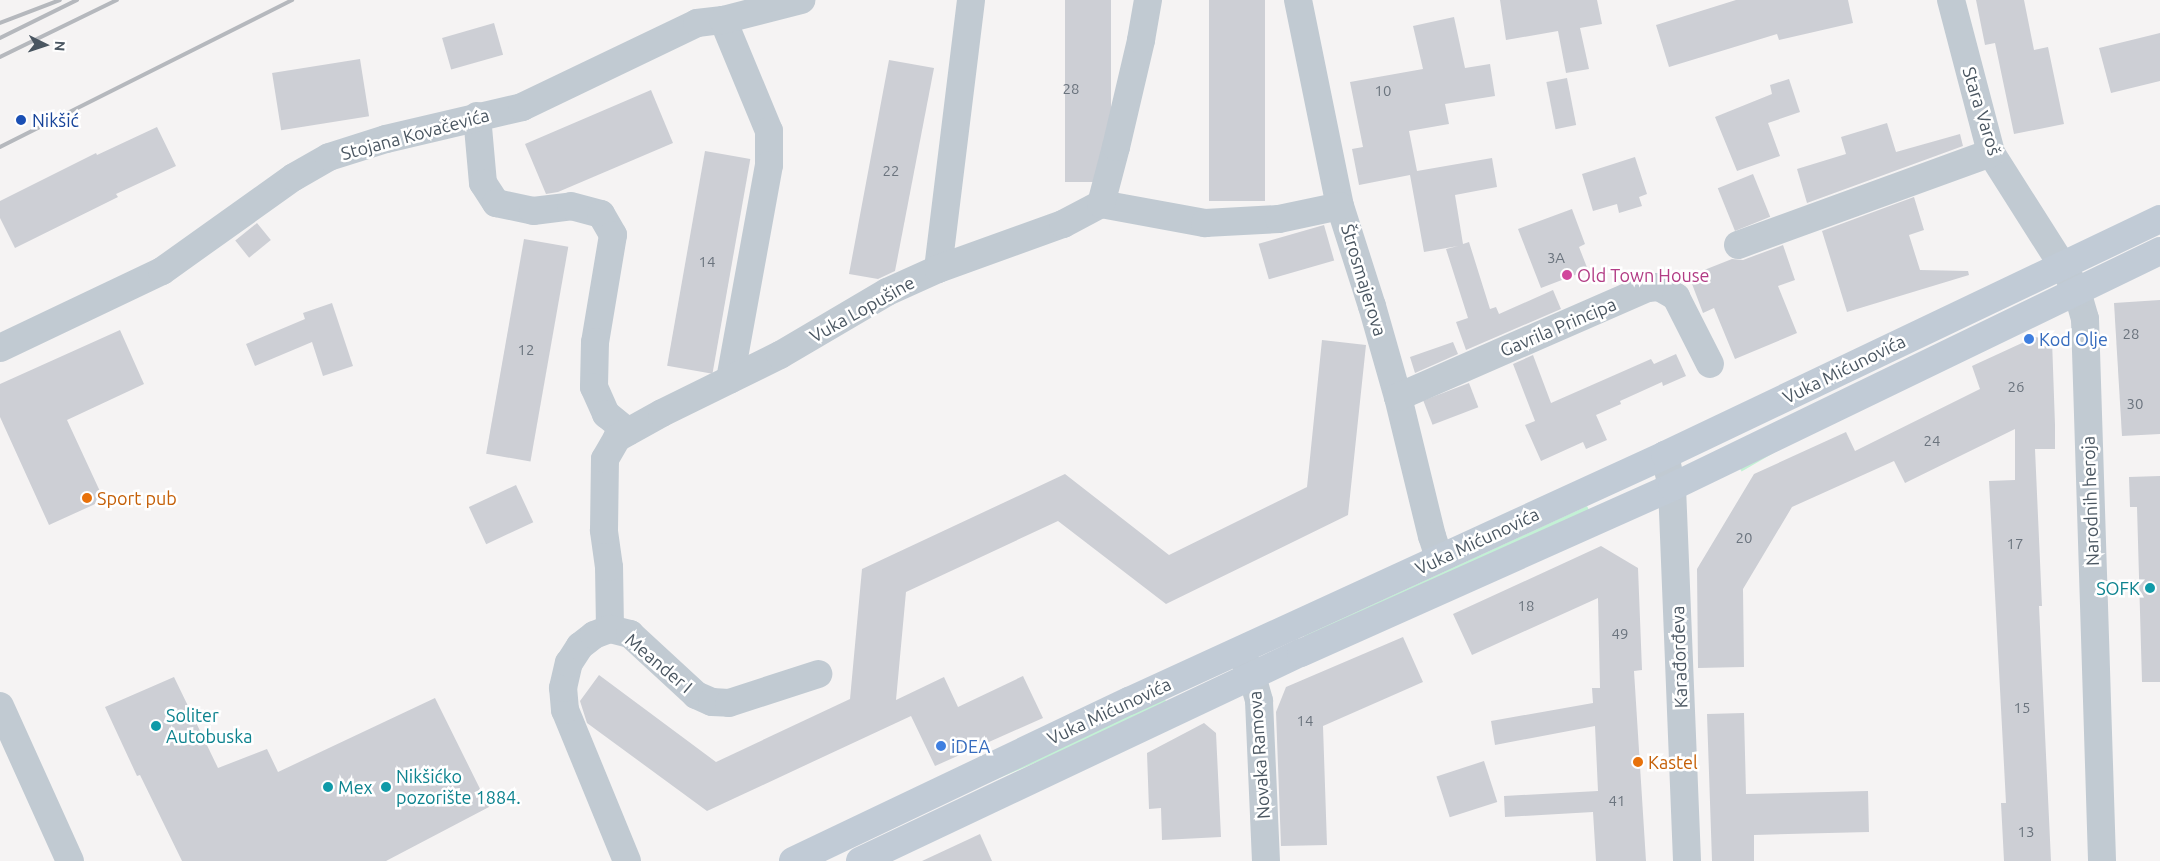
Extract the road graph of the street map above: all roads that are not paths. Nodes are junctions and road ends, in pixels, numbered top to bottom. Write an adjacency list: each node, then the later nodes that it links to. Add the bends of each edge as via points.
1 (801, 0): 6 (street, Stojana Kovačevića)
2 (971, 0): 15 (street)
3 (1148, 0): 9 (street)
4 (1298, 0): 10 (street, Štrosmajerova)
5 (1951, 0): 8 (street, Stara Varoš)
6 (706, 14): 7 (street, Stojana Kovačevića, via 522,107); 19 (street, via 770,131 769,165)
7 (477, 116): 17 (street, Stojana Kovačevića, via 329,157 294,177 162,271); 21 (street, via 483,183 496,203 533,211 571,206 601,214 613,236 595,342 594,387 606,414)
8 (1991, 152): 12 (street); 14 (street, Stara Varoš)
9 (1101, 204): 10 (street, via 1205,223 1279,219); 15 (street, Vuka Lopušine, via 1063,224)
10 (1340, 206): 20 (street, Štrosmajerova)
11 (2160, 219): 14 (main road, Vuka Mićunovića)
12 (1738, 245)
13 (2160, 251): 16 (main road, Vuka Mićunovića)
14 (2062, 265): 16 (street, Narodnih heroja); 22 (main road, Vuka Mićunovića)
15 (938, 269): 19 (street, Vuka Lopušine, via 886,292 780,355)
16 (2077, 291): 23 (main road, Vuka Mićunovića); 36 (street, Narodnih heroja, via 2085,319)
17 (0, 348)
18 (1710, 364): 20 (street, Gavrila Principa, via 1676,297 1659,287 1648,288)
19 (730, 379): 21 (street, Vuka Lopušine)
20 (1398, 397): 24 (street, Štrosmajerova)
21 (628, 432): 25 (street, Vuka Lopušine, via 617,438 605,459 604,530 609,568)
22 (1665, 455): 23 (street, Karađorđeva); 24 (main road, Vuka Mićunovića)
23 (1672, 487): 28 (main road, Vuka Mićunovića); 35 (street, Karađorđeva)
24 (1439, 558): 26 (main road, Vuka Mićunovića)
25 (610, 629): 27 (street, Meander I, via 630,634 696,694 712,702 729,703); 32 (street, Meander I, via 580,646 569,663 563,688 565,710)
26 (1240, 651): 28 (street, Novaka Ramova); 30 (main road, Vuka Mićunovića, via 1128,701)
27 (818, 674)
28 (1252, 676): 33 (main road, Vuka Mićunovića); 34 (street, Novaka Ramova, via 1259,706)
29 (0, 706): 31 (street)
30 (807, 858)
31 (70, 861)
32 (627, 861)
33 (860, 861)
34 (1266, 861)
35 (1687, 861)
36 (2102, 861)

